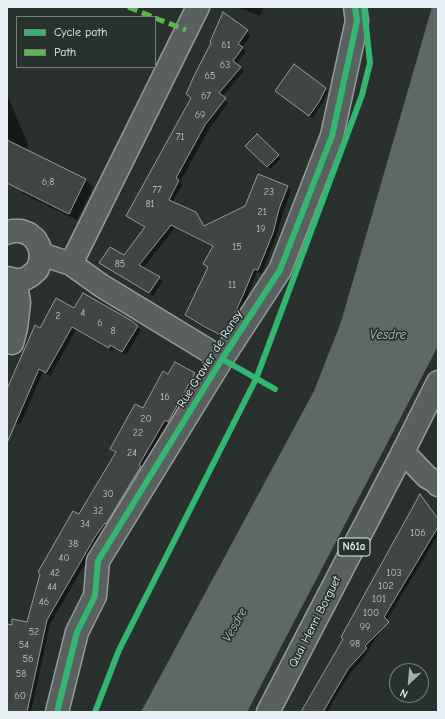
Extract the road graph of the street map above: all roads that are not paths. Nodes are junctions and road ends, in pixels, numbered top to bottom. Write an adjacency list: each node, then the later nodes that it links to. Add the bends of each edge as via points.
1 (198, 7): 5 (street)
2 (355, 7): 8 (street, Rue Gravier de Ransy, via 357,21 332,136 280,270)
3 (7, 233): 4 (street, via 21,231 29,234 35,239)
4 (41, 254): 5 (street, Rue Gravier de Ransy); 6 (street, via 38,266 30,276 23,280)
5 (71, 264): 8 (street, Rue Gravier de Ransy, via 102,286)
6 (11, 279): 7 (street, via 19,303)
7 (12, 343)
8 (222, 359): 12 (street, Rue Gravier de Ransy, via 98,561 95,596 77,632)
9 (438, 382): 10 (street, Quai Henri Borguet / N61a)
10 (403, 452): 11 (street); 13 (street, Quai Henri Borguet / N61a)
11 (438, 485)
12 (57, 712)
13 (268, 712)

